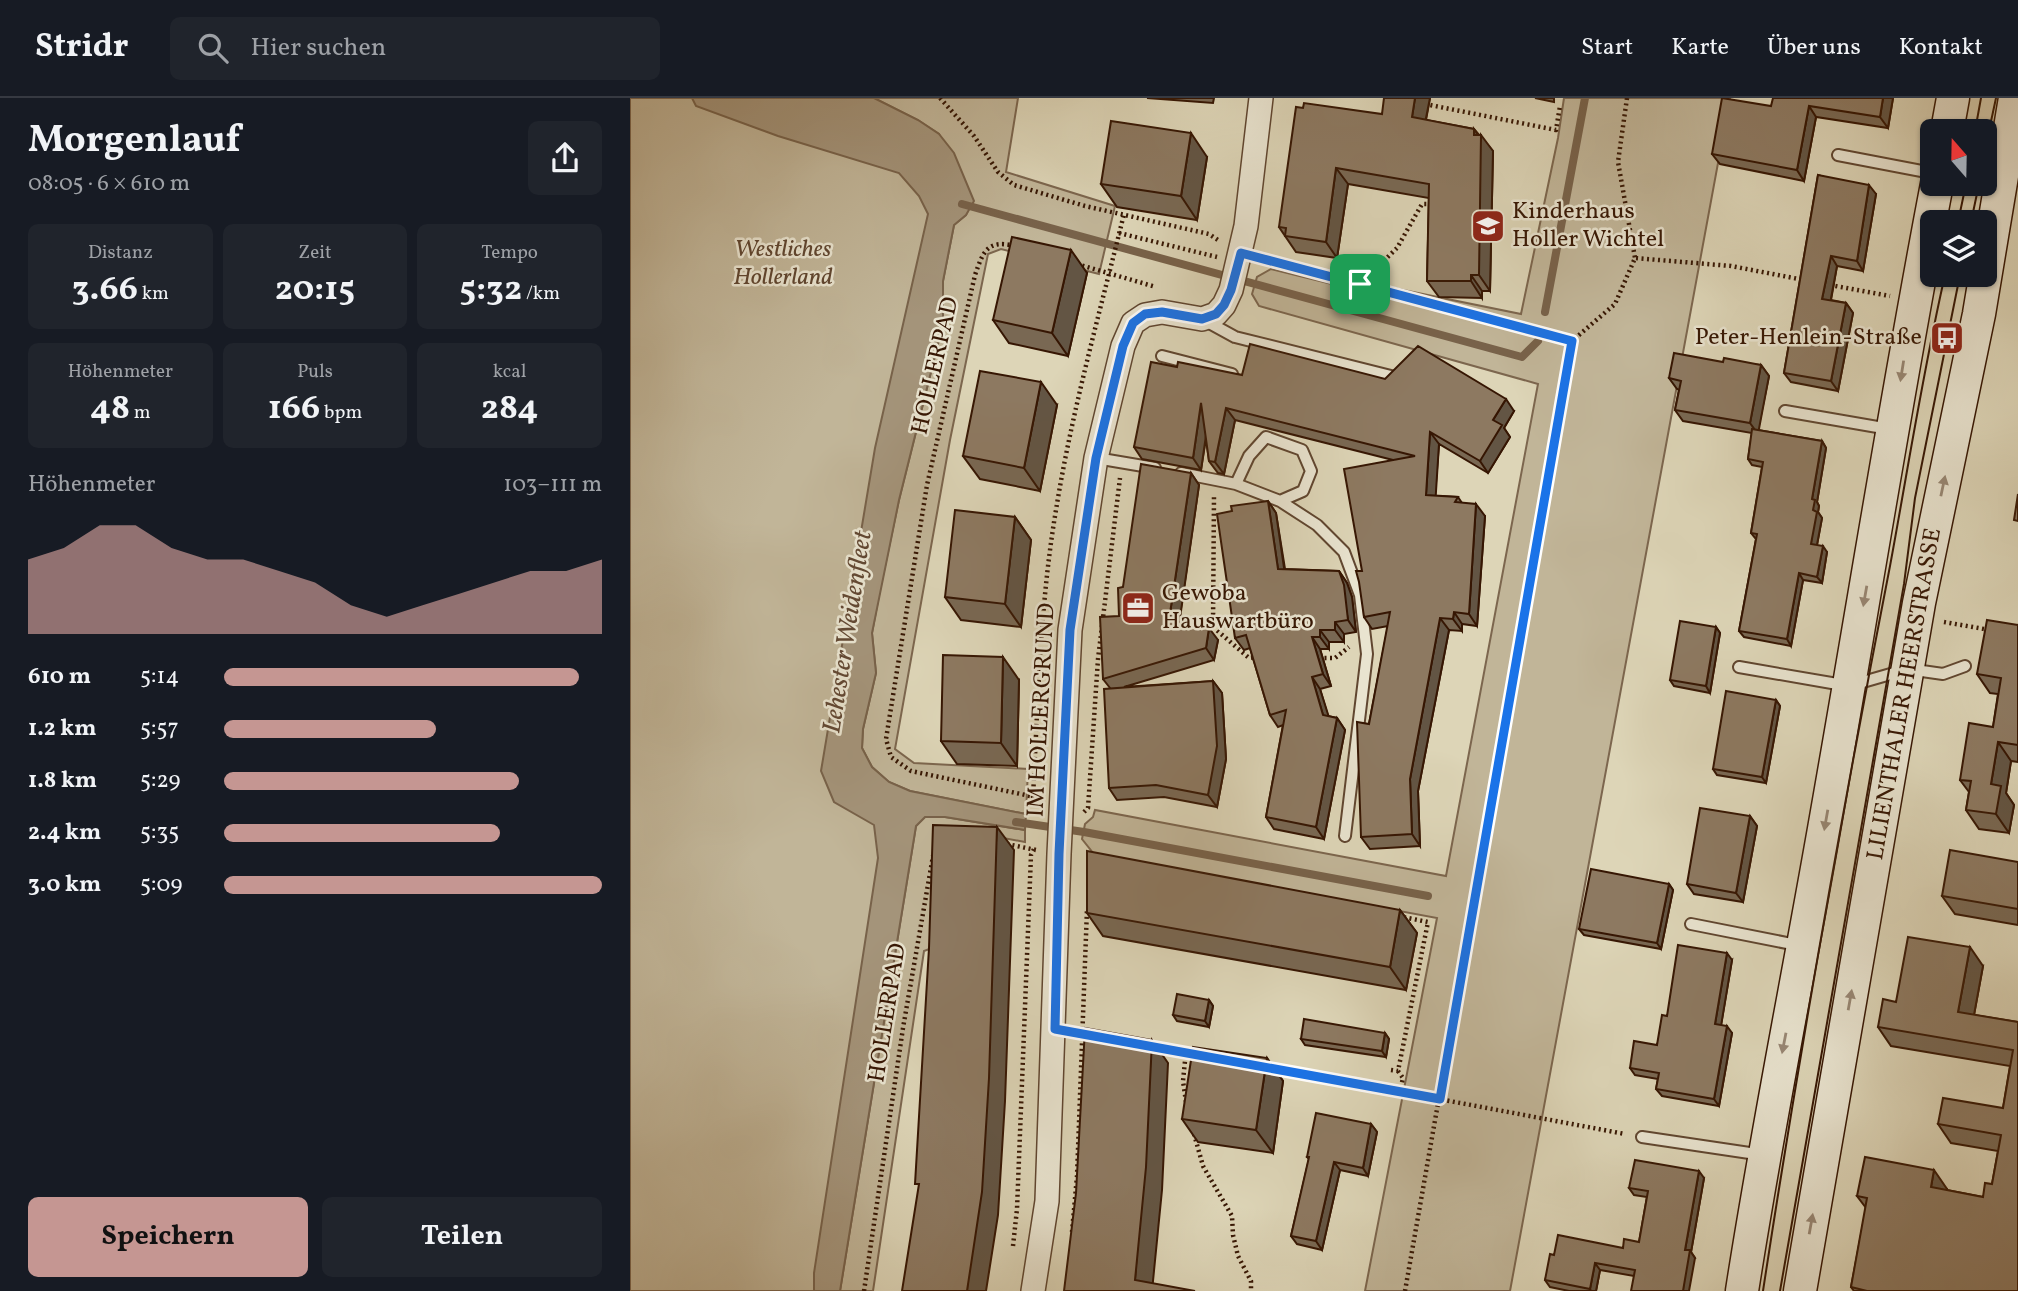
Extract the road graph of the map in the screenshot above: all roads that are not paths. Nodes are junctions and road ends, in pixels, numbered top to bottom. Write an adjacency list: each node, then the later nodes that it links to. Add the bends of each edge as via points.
1 (1261, 98): 8 (street, via 1246,226 1231,290 1216,314)
2 (1953, 98): 4 (main road)
3 (2015, 98): 21 (main road, LILIENTHALER HEERSTRASSE, one-way to 3, via 1979,314)
4 (1949, 119)
5 (1839, 155): 6 (lane)
6 (1920, 171)
7 (1935, 196): 13 (main road, one-way to 13)
8 (1202, 319): 11 (lane, via 1251,348); 14 (street, IM HOLLERGRUND, via 1162,312 1145,314 1133,323 1123,346)
9 (1162, 356): 10 (lane)
10 (1244, 377)
11 (1395, 377)
12 (1785, 411): 13 (lane)
13 (1893, 430): 22 (main road, one-way to 22)
14 (1096, 458): 15 (lane); 28 (street, IM HOLLERGRUND, via 1070,630 1047,1201)
15 (1162, 470)
16 (1175, 472): 17 (lane)
17 (1236, 484): 18 (lane); 18 (lane, via 1249,456 1266,437 1302,450 1311,471 1303,491)
18 (1280, 501): 23 (lane, via 1317,525 1344,552 1360,595 1367,654)
19 (1965, 666): 21 (lane, via 1943,674)
20 (1739, 667): 22 (lane)
21 (1908, 668): 22 (lane); 30 (main road, LILIENTHALER HEERSTRASSE, one-way to 21)
22 (1849, 686): 25 (main road, one-way to 25)
23 (1345, 836)
24 (1691, 924): 25 (lane)
25 (1802, 946): 27 (main road, one-way to 27)
26 (1642, 1137): 27 (lane)
27 (1763, 1155): 29 (main road)
28 (1033, 1291)
29 (1742, 1291)
30 (1800, 1291)

